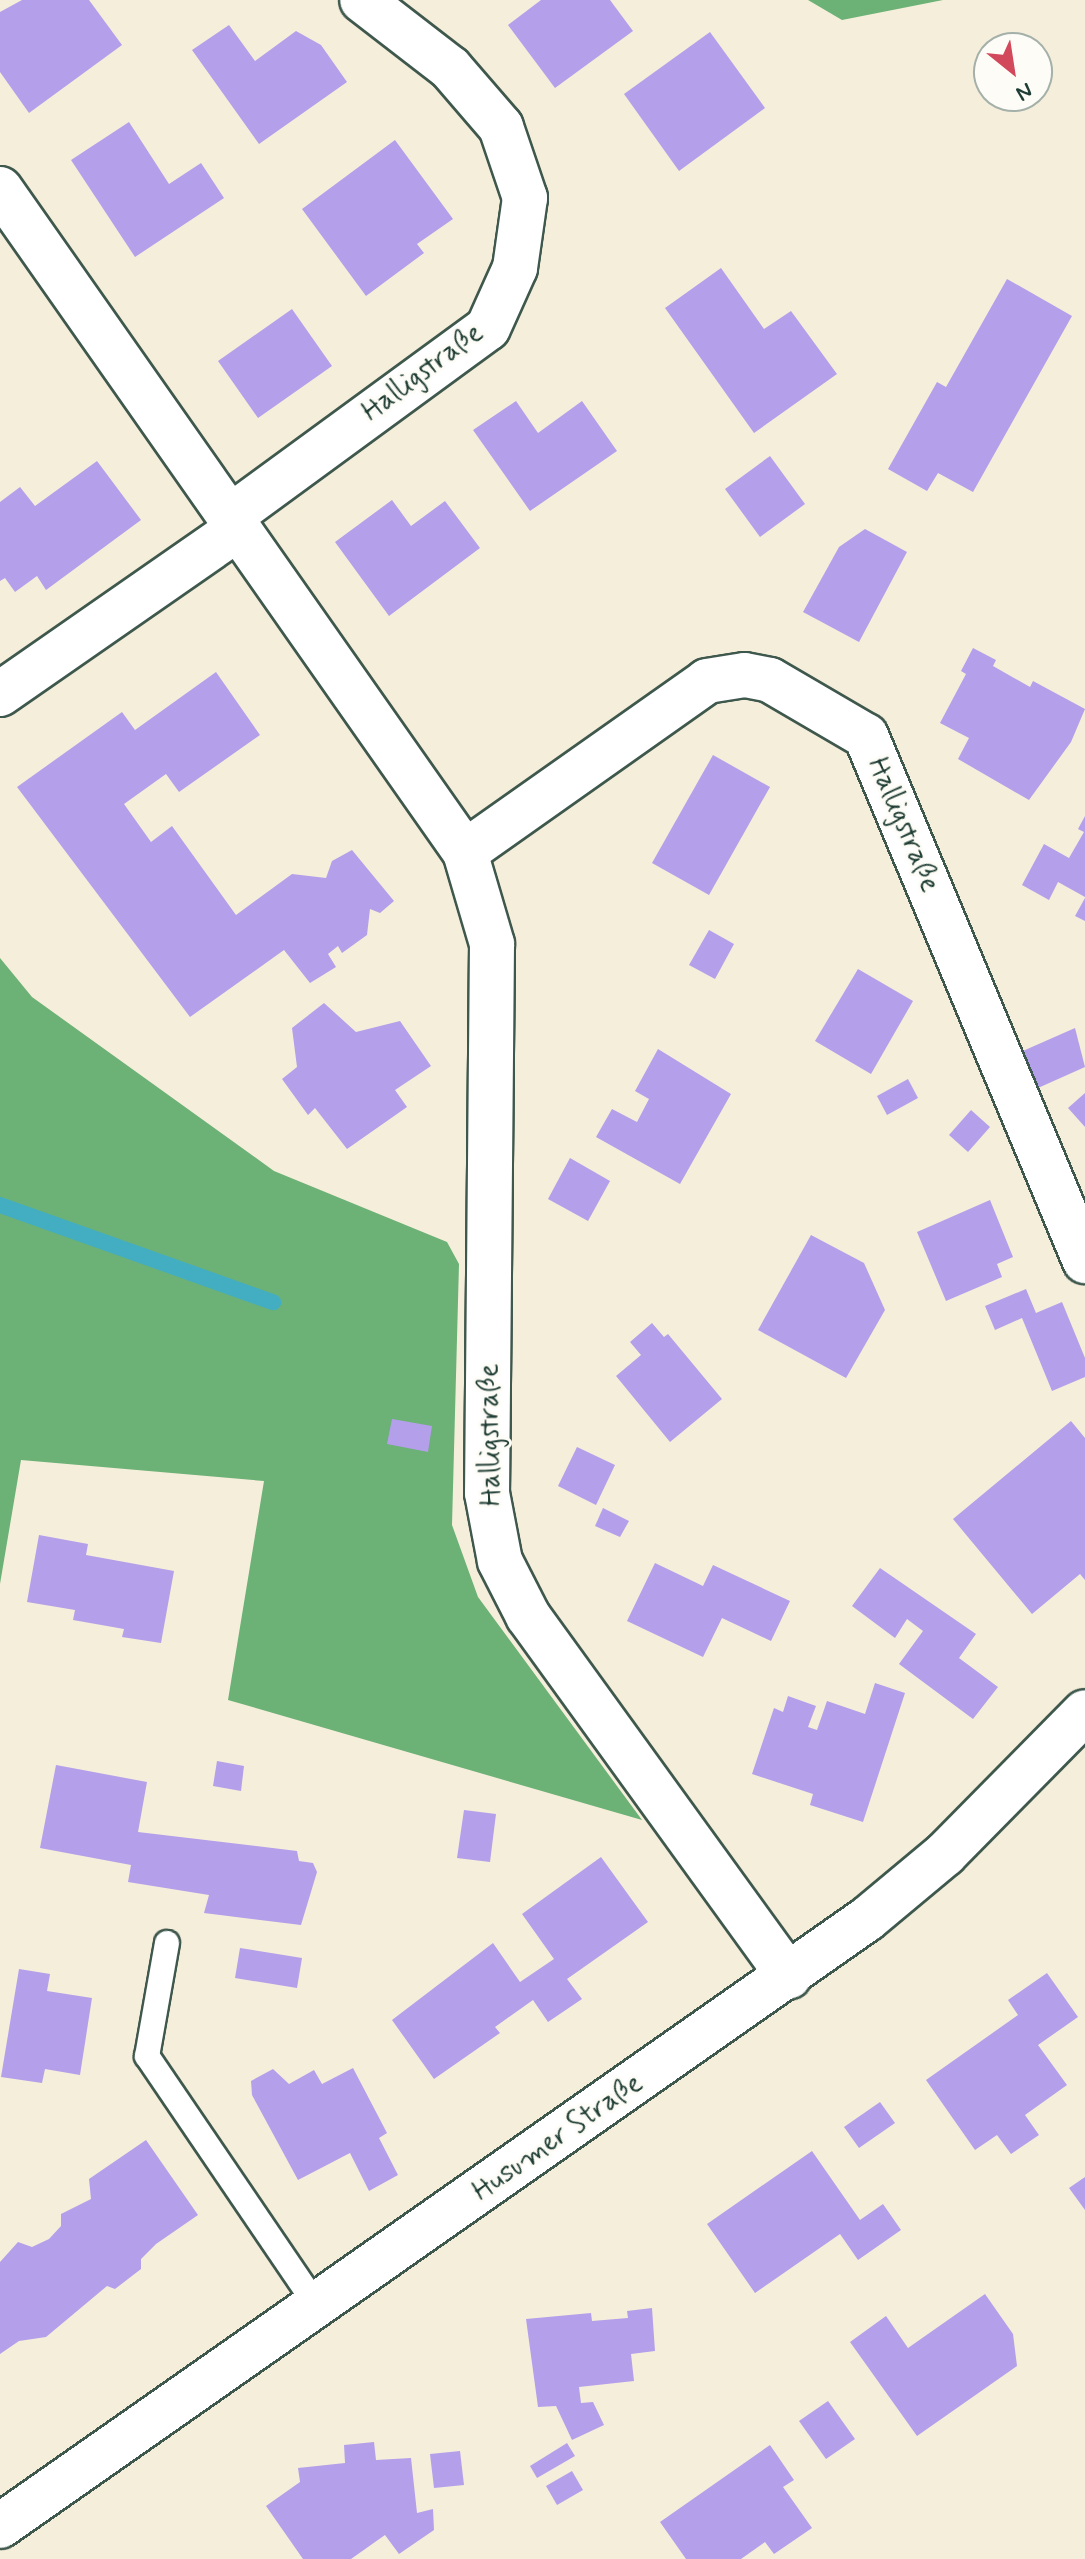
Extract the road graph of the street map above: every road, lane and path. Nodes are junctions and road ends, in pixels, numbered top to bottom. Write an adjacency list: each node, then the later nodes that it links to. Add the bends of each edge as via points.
1 (362, 0): 3 (street, Halligstraße, via 450,68 501,127 525,198 515,268 488,328)
2 (0, 189): 3 (street, Halligstraße)
3 (235, 522): 4 (street, Halligstraße); 5 (street, Halligstraße)
4 (0, 694)
5 (465, 852): 6 (street, Halligstraße, via 707,681 745,675 770,680 866,736); 9 (street, Halligstraße, via 492,944 487,1493 500,1561 528,1616)
6 (1085, 1261)
7 (1085, 1712): 9 (street, Husumer Straße, via 945,1854)
8 (167, 1943): 10 (lane, via 147,2056)
9 (789, 1977): 10 (street, Husumer Straße)
10 (317, 2306): 11 (street, Husumer Straße)
11 (0, 2526)

